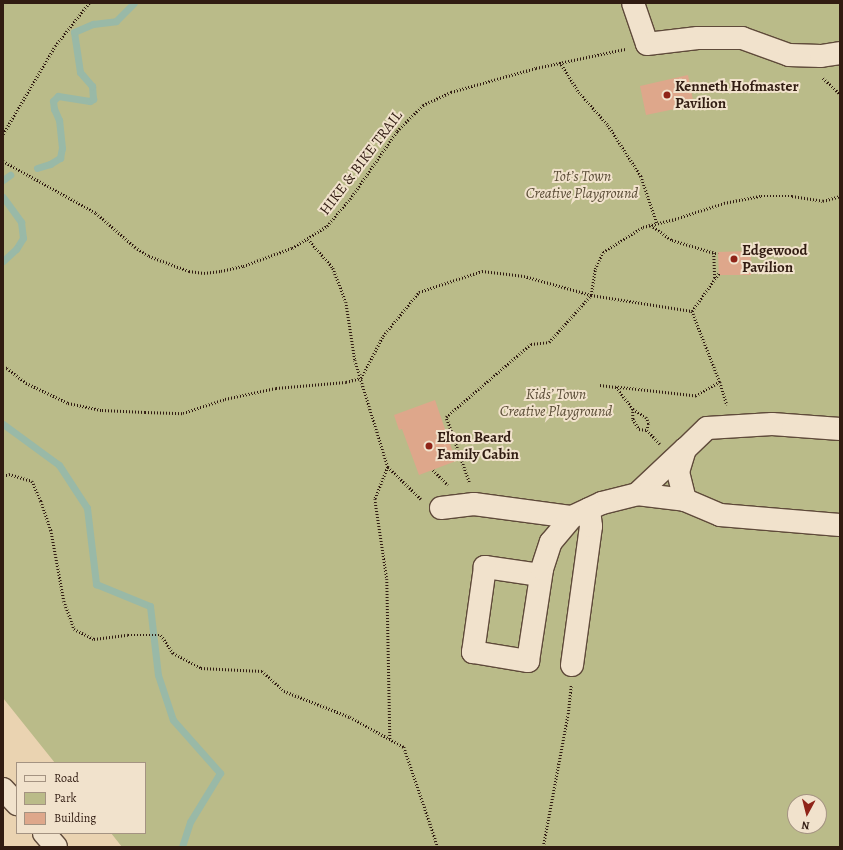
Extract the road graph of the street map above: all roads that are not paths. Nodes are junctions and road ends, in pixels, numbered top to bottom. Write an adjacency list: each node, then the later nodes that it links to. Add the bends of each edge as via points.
1 (633, 3): 2 (street, via 647,44 698,38 742,38 789,55)
2 (840, 54)
3 (840, 429): 4 (street, via 772,424 707,428)
4 (680, 454): 5 (street); 6 (street, via 678,472)
5 (636, 494): 6 (street); 8 (street, via 602,503)
6 (685, 500): 9 (street, via 720,515)
7 (441, 508): 8 (street, via 474,504)
8 (581, 513): 10 (street, via 551,542); 11 (street, via 591,526)
9 (840, 525)
10 (540, 576): 10 (street, via 485,567 472,652 528,661)
11 (572, 665)
12 (3, 789): 13 (street)
13 (16, 803)
14 (45, 834): 15 (street)
15 (56, 847)

